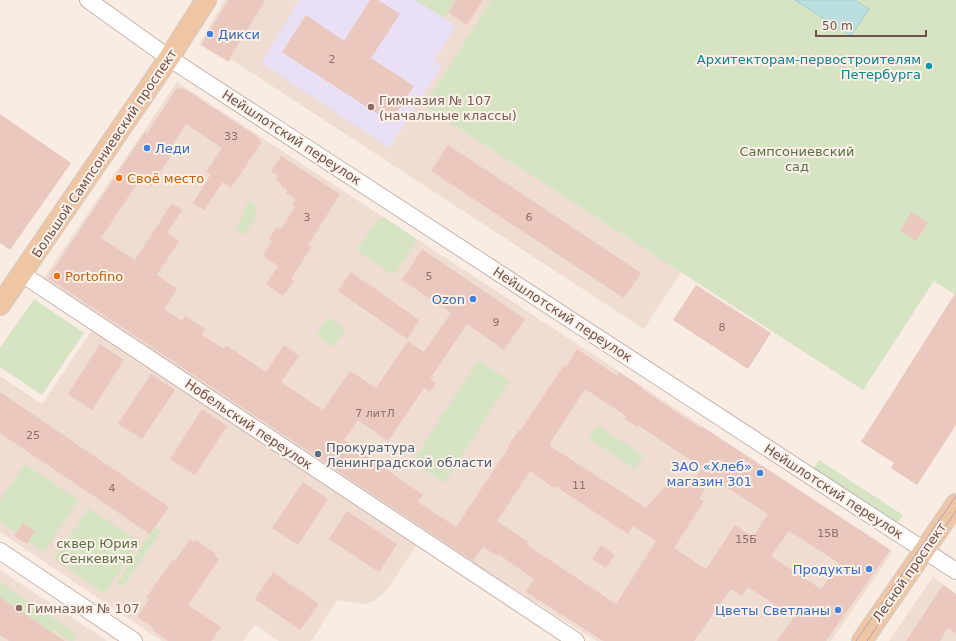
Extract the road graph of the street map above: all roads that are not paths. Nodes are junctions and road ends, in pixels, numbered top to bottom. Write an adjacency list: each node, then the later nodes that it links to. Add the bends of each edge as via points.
1 (88, 0): 3 (street, Нейшлотский переулок)
2 (206, 0): 3 (main road, Большой Сампсониевский проспект)
3 (169, 58): 4 (main road, Большой Сампсониевский проспект); 7 (street, Нейшлотский переулок)
4 (22, 274): 5 (main road, Большой Сампсониевский проспект); 11 (street, Нобельский переулок)
5 (0, 305)
6 (956, 504): 7 (main road, Лесной проспект)
7 (924, 550): 9 (street, Нейшлотский переулок); 12 (main road, Лесной проспект)
8 (0, 552): 10 (street)
9 (956, 571)
10 (134, 641)
11 (576, 641)
12 (862, 641)

